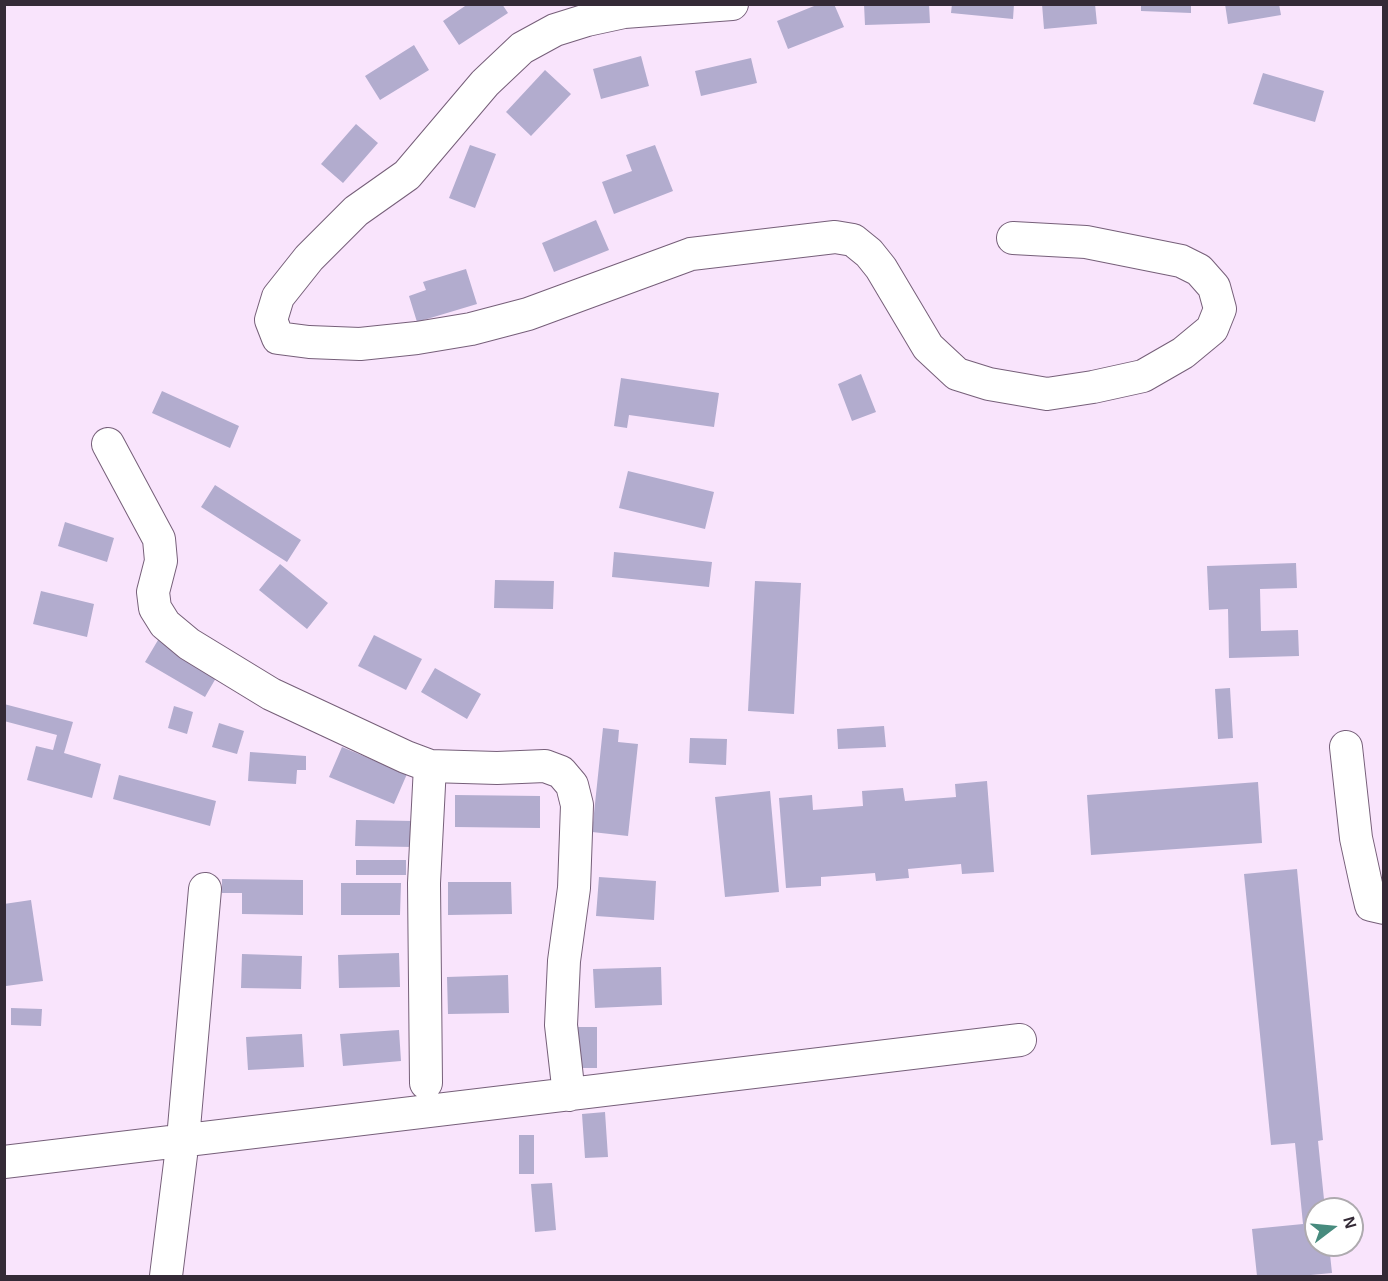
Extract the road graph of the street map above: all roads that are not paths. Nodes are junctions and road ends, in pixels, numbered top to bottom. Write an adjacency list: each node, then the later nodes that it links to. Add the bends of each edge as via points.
1 (732, 4): 2 (street, via 624,12 555,30 522,48 485,83 407,175 356,211 309,258 278,297 271,320 278,338 360,344 471,329 528,314 691,254 835,237 853,240 881,268 928,347 957,374 989,384 1047,394 1143,376 1212,329 1220,309 1214,287 1199,270 1181,261 1086,242)
2 (1013, 238)
3 (108, 444): 5 (street, via 159,539 161,561 153,592 155,608 165,624 189,644 271,694)
4 (1346, 747): 7 (street, via 1356,838 1366,884 1371,905)
5 (430, 766): 9 (street, via 424,883); 10 (street, via 544,766 561,772 572,785 577,805 574,888 564,961 561,1025)
6 (205, 889): 11 (street)
7 (1383, 908)
8 (1020, 1040): 10 (street)
9 (426, 1083)
10 (569, 1095): 11 (street)
11 (183, 1140): 12 (street); 13 (street)
12 (4, 1162)
13 (166, 1276)

